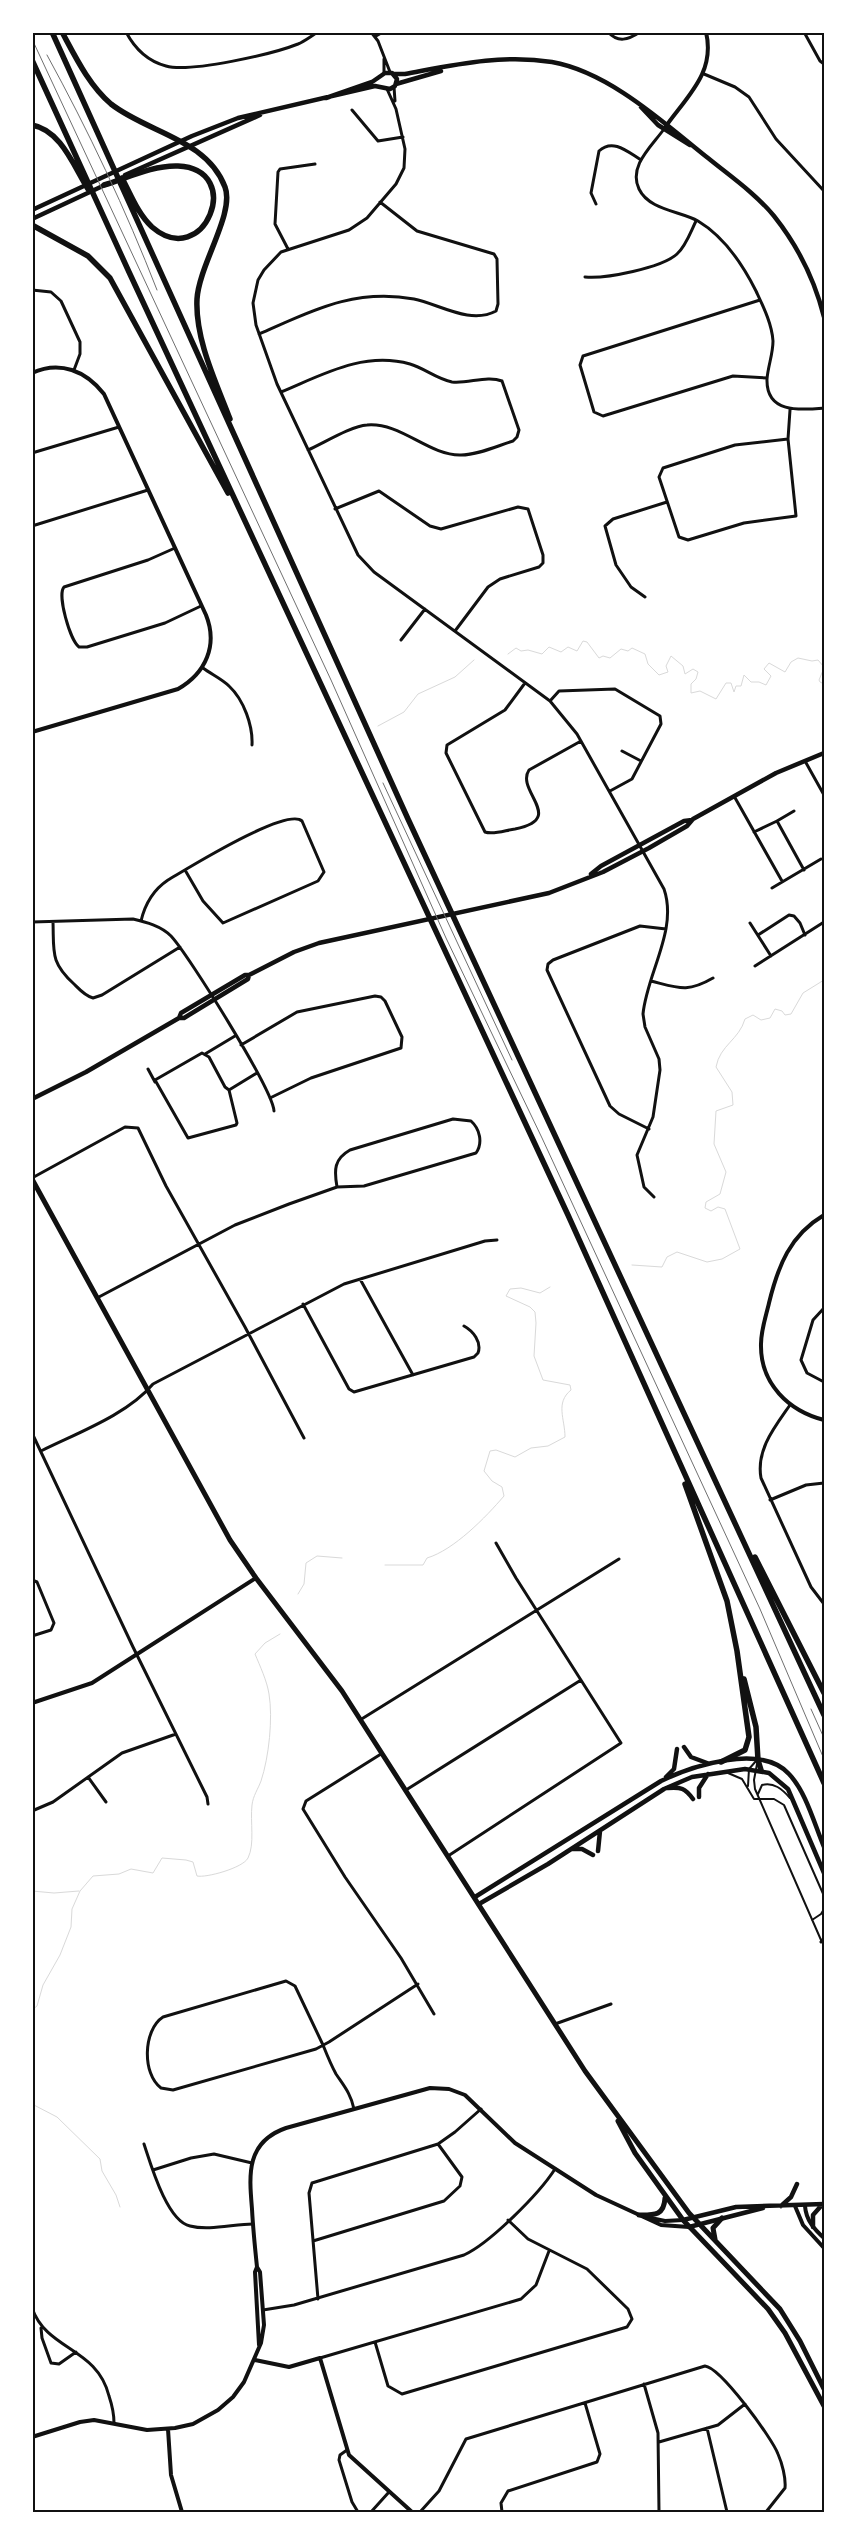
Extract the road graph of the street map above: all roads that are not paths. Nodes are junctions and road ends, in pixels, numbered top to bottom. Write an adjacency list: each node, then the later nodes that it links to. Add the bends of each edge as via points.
1 (52, 32): 23 (highway)
2 (62, 32): 31 (highway, via 88,78 105,98 132,119)
3 (126, 32): 4 (street, via 148,58 176,68 217,64 293,46)
4 (318, 32)
5 (371, 32): 11 (street)
6 (383, 32): 11 (street)
7 (608, 32): 8 (street, via 616,39 626,40)
8 (640, 32)
9 (706, 32): 17 (street, via 709,55)
10 (804, 32): 14 (street)
11 (376, 36): 12 (street)
12 (382, 51): 16 (street); 18 (street)
13 (32, 60): 46 (highway)
14 (824, 64)
15 (452, 66): 16 (main road, via 402,75); 19 (main road); 22 (main road, via 508,58 552,62 587,73)
16 (392, 73): 18 (main road); 19 (main road)
17 (704, 74): 27 (street); 38 (street, via 735,87 749,97 776,139)
18 (382, 76): 20 (main road); 21 (main road)
19 (395, 85): 20 (main road); 24 (street)
20 (385, 88): 21 (main road, via 372,87); 24 (street)
21 (326, 98): 25 (main road)
22 (640, 106): 27 (main road); 29 (main road)
23 (87, 107): 36 (highway, via 135,203 153,227 170,236 184,237 196,233 209,221 214,206 212,191 207,180 195,170 170,166); 66 (highway)
24 (396, 109): 30 (street)
25 (273, 110): 31 (main road, via 238,118); 32 (main road)
26 (352, 110): 30 (street, via 378,141)
27 (668, 124): 29 (street); 33 (main road)
28 (32, 125): 46 (highway, via 47,130 63,147)
29 (664, 129): 33 (main road); 34 (street)
30 (403, 137): 39 (street, via 404,168 396,184)
31 (181, 142): 32 (highway); 37 (main road)
32 (190, 146): 36 (main road); 66 (highway, via 218,174 228,200 225,217 200,280 197,307 200,327 214,378)
33 (695, 148): 50 (main road, via 774,216 816,288)
34 (641, 160): 40 (street, via 615,145 609,144 599,150 591,193); 43 (street, via 637,178 643,195 652,203)
35 (315, 164): 45 (street, via 288,166 278,172 276,224)
36 (132, 174): 37 (highway)
37 (103, 182): 41 (main road); 42 (main road)
38 (824, 191)
39 (380, 202): 45 (street, via 349,230); 51 (street, via 417,231 494,254 497,259 496,311 464,315 416,299 366,296 322,306)
40 (596, 204)
41 (32, 210)
42 (32, 218)
43 (696, 220): 47 (street, via 682,248 671,258 613,277); 49 (street, via 714,234 734,257)
44 (32, 225): 67 (highway, via 88,256 110,278)
45 (288, 249): 51 (street, via 264,270 254,292 254,316)
46 (129, 272): 67 (highway)
47 (585, 277)
48 (32, 290): 52 (street, via 51,292 61,301 80,342 80,354)
49 (760, 300): 54 (street, via 773,340); 54 (street, via 583,356 580,365 594,412 603,416 733,376)
50 (824, 317)
51 (259, 334): 55 (street)
52 (74, 370): 53 (street, via 48,368); 58 (street, via 97,385)
53 (32, 373)
54 (767, 378): 57 (street, via 772,397)
55 (281, 392): 60 (street); 60 (street, via 354,363 398,361 421,367 452,382 502,381 519,430 512,441 462,455 450,454 387,427 368,425)
56 (824, 408): 57 (street)
57 (790, 410): 59 (street)
58 (119, 427): 61 (street); 62 (street)
59 (788, 439): 63 (street, via 735,445 663,468 659,477); 63 (street, via 797,513 793,518 744,523 682,540)
60 (308, 450): 64 (street)
61 (32, 453)
62 (148, 490): 65 (street); 68 (street)
63 (667, 502): 69 (street, via 613,519 605,526 616,565 631,587)
64 (335, 510): 71 (street, via 351,544 366,565); 72 (street, via 379,491 430,526 441,529 518,507 528,509 543,563 500,579 488,587)
65 (32, 526)
66 (277, 532): 148 (highway)
67 (255, 543): 139 (highway)
68 (175, 548): 70 (street); 70 (street, via 148,560 64,586 60,597 73,639 79,647 87,647 164,623)
69 (645, 596)
70 (202, 606): 74 (street, via 211,636 209,654)
71 (425, 610): 72 (street); 73 (street)
72 (455, 631): 75 (street)
73 (401, 640)
74 (202, 668): 77 (street, via 188,683 178,688); 79 (street, via 236,694 253,730)
75 (526, 683): 76 (street); 78 (street, via 504,710 447,745 446,753 485,832 520,828 536,820 538,808 526,774)
76 (550, 701): 78 (street); 82 (street, via 559,691 612,688 660,716 661,724)
77 (32, 732)
78 (581, 741): 84 (street)
79 (252, 745)
80 (622, 751): 82 (street)
81 (824, 753): 83 (main road)
82 (641, 761): 84 (street, via 629,781)
83 (805, 761): 85 (street); 86 (main road)
84 (610, 791): 91 (street)
85 (824, 795)
86 (734, 796): 88 (main road); 90 (street)
87 (794, 810): 89 (street)
88 (693, 819): 91 (main road); 92 (main road, via 687,826)
89 (777, 821): 90 (street); 95 (street)
90 (754, 832): 97 (street)
91 (640, 846): 92 (street); 96 (main road)
92 (643, 852): 96 (main road); 104 (street, via 667,896)
93 (821, 859): 95 (street)
94 (185, 870): 94 (street, via 203,902 224,923 318,881 324,872 302,821 295,817 265,826); 99 (street, via 154,892)
95 (804, 870): 97 (street)
96 (588, 876): 110 (main road, via 530,898 319,942)
97 (782, 881): 98 (street)
98 (772, 888)
99 (141, 921): 101 (street); 107 (street, via 166,932)
100 (32, 922): 101 (street)
101 (53, 922): 107 (street, via 55,959 59,970 92,998)
102 (824, 922): 106 (street)
103 (750, 923): 105 (street)
104 (666, 929): 112 (street); 126 (street, via 640,926 553,960 547,970 610,1106)
105 (758, 935): 106 (street, via 789,915 800,923); 108 (street)
106 (805, 935): 108 (street)
107 (180, 947): 113 (street)
108 (772, 956): 109 (street)
109 (755, 966)
110 (249, 975): 113 (main road); 114 (main road, via 248,979)
111 (712, 978): 112 (street, via 697,987 683,989)
112 (652, 980): 126 (street, via 644,1020 660,1070)
113 (210, 995): 114 (street); 115 (main road, via 181,1013)
114 (213, 1001): 115 (main road); 116 (street)
115 (179, 1018): 124 (main road)
116 (235, 1036): 117 (street); 118 (street)
117 (241, 1045): 120 (street); 123 (street, via 297,1012 375,996 385,1001 402,1037 400,1048 311,1078)
118 (205, 1054): 121 (street, via 157,1078); 122 (street)
119 (148, 1069): 121 (street)
120 (257, 1073): 122 (street); 123 (street)
121 (155, 1082): 122 (street, via 188,1138 236,1125)
122 (229, 1090)
123 (270, 1098): 125 (street)
124 (32, 1099)
125 (274, 1111)
126 (649, 1129): 129 (street, via 637,1155 644,1187)
127 (32, 1178): 132 (street, via 125,1127 135,1127); 134 (main road)
128 (337, 1187): 128 (street, via 364,1186 469,1156 479,1149 478,1130 466,1119 453,1119 350,1150 340,1156 335,1167); 132 (street, via 235,1225)
129 (654, 1197)
130 (824, 1215): 143 (street, via 803,1230 782,1260 762,1332 761,1350 766,1372 774,1388)
131 (497, 1240): 133 (street)
132 (199, 1244): 134 (street); 138 (street)
133 (360, 1279): 135 (street); 140 (street)
134 (97, 1298): 142 (main road)
135 (303, 1304): 138 (street); 140 (street, via 351,1391 360,1392)
136 (824, 1308): 141 (street, via 814,1320 801,1360 807,1373)
137 (464, 1326): 140 (street, via 473,1331 479,1345 474,1357)
138 (248, 1334): 142 (street, via 153,1384); 146 (street)
139 (635, 1365): 158 (highway, via 677,1461 718,1571); 178 (highway)
140 (413, 1375)
141 (824, 1382)
142 (148, 1390): 147 (street, via 126,1408); 153 (main road, via 227,1535)
143 (790, 1405): 144 (street, via 804,1414); 150 (street, via 760,1456 761,1478)
144 (824, 1420)
145 (32, 1433): 147 (street)
146 (304, 1438)
147 (41, 1452): 159 (street)
148 (702, 1454): 161 (highway); 163 (highway)
149 (824, 1483): 150 (street, via 806,1485)
150 (770, 1500): 155 (street, via 811,1587)
151 (496, 1543): 156 (street)
152 (619, 1559): 156 (street)
153 (256, 1578): 159 (street); 164 (main road, via 321,1662)
154 (32, 1580): 157 (street, via 37,1582 54,1623 51,1630)
155 (824, 1604)
156 (536, 1611): 160 (street); 164 (street)
157 (32, 1636)
158 (737, 1651): 169 (highway, via 756,1727); 170 (highway, via 748,1741 739,1754)
159 (136, 1654): 162 (street, via 92,1682); 165 (street)
160 (581, 1680): 181 (street); 195 (street, via 621,1743)
161 (824, 1693)
162 (32, 1703)
163 (824, 1713)
164 (360, 1720): 168 (main road)
165 (176, 1734): 176 (street, via 122,1753); 187 (street)
166 (684, 1747): 171 (main road, via 691,1757)
167 (677, 1748): 177 (main road, via 674,1769)
168 (381, 1754): 181 (main road); 204 (street, via 306,1801 303,1809)
169 (758, 1760): 170 (main road); 172 (lane); 173 (highway); 191 (main road, via 776,1764 793,1779)
170 (721, 1762): 171 (main road)
171 (708, 1764): 177 (main road, via 683,1770)
172 (749, 1769): 173 (main road); 174 (main road); 180 (lane)
173 (758, 1770): 182 (lane, via 754,1784); 188 (main road, via 782,1782)
174 (716, 1772): 175 (main road); 180 (lane, via 738,1776)
175 (709, 1773): 179 (main road); 183 (main road, via 699,1788)
176 (88, 1777): 186 (street); 189 (street)
177 (661, 1781): 198 (main road)
178 (824, 1782)
179 (664, 1788): 184 (main road, via 681,1787); 190 (main road)
180 (748, 1788): 185 (lane, via 752,1798)
181 (404, 1790): 195 (main road)
182 (758, 1794): 185 (lane); 188 (lane, via 762,1786 774,1785)
183 (699, 1797)
184 (692, 1799)
185 (760, 1799): 197 (lane, via 777,1799 784,1805); 201 (lane)
186 (106, 1802)
187 (208, 1804)
188 (796, 1804): 196 (main road)
189 (32, 1811)
190 (600, 1829): 192 (main road); 193 (main road)
191 (824, 1846)
192 (568, 1850): 194 (main road, via 582,1849); 199 (main road)
193 (598, 1851)
194 (593, 1855)
195 (447, 1856): 198 (main road)
196 (824, 1873)
197 (824, 1896)
198 (475, 1897): 199 (main road)
199 (479, 1904): 207 (main road)
200 (824, 1909): 201 (lane)
201 (812, 1920): 203 (lane)
202 (824, 1938): 203 (street)
203 (823, 1942)
204 (418, 1984): 206 (street); 208 (street)
205 (611, 2004): 207 (street)
206 (434, 2014)
207 (555, 2024): 209 (main road)
208 (323, 2045): 208 (street, via 173,2090 164,2090 156,2084 147,2050 151,2032 159,2020 286,1981 295,1986); 210 (street, via 336,2074 348,2090)
209 (610, 2107): 218 (main road); 225 (main road)
210 (354, 2109): 211 (street, via 437,2087 460,2092); 214 (street, via 276,2132 260,2146)
211 (481, 2109): 213 (street); 215 (street, via 510,2139)
212 (144, 2144): 216 (street)
213 (438, 2144): 234 (street, via 312,2183 309,2193); 234 (street, via 462,2177 460,2186 444,2201)
214 (252, 2163): 216 (street, via 214,2154); 229 (street)
215 (555, 2169): 224 (street, via 596,2195); 227 (street, via 534,2196)
216 (153, 2170): 229 (street, via 171,2211 181,2222 194,2227)
217 (797, 2184): 220 (main road)
218 (665, 2198): 224 (main road, via 662,2212); 228 (main road)
219 (824, 2204): 222 (main road); 232 (main road, via 813,2215)
220 (781, 2206): 221 (main road); 223 (main road)
221 (795, 2206): 222 (main road); 236 (street, via 803,2225)
222 (804, 2206): 232 (street, via 805,2215)
223 (766, 2207): 225 (main road, via 736,2207); 226 (main road)
224 (639, 2215): 228 (street, via 666,2221); 231 (street, via 660,2226)
225 (694, 2218): 228 (main road); 230 (main road)
226 (722, 2218): 230 (main road); 235 (main road, via 712,2228)
227 (508, 2220): 237 (street, via 528,2239); 239 (street, via 478,2248 464,2255)
228 (683, 2220): 231 (main road)
229 (253, 2224): 238 (street)
230 (699, 2224): 231 (main road); 235 (main road)
231 (689, 2227): 249 (main road, via 768,2309)
232 (813, 2227): 233 (street)
233 (824, 2238)
234 (313, 2240): 239 (street)
235 (719, 2246): 248 (main road, via 780,2308)
236 (824, 2248)
237 (549, 2251): 243 (street, via 536,2285 521,2299); 243 (street, via 595,2274 628,2309 630,2323 622,2329 406,2393 397,2393 388,2386)
238 (257, 2267): 241 (street); 244 (street)
239 (318, 2299): 241 (street)
240 (32, 2308): 242 (street)
241 (263, 2310): 244 (street, via 263,2336)
242 (41, 2328): 245 (street); 245 (street, via 51,2362 59,2364)
243 (375, 2342): 246 (street)
244 (259, 2344): 247 (street)
245 (76, 2352): 255 (street, via 95,2366 104,2380)
246 (320, 2358): 247 (street, via 289,2367); 260 (street)
247 (256, 2360): 257 (street, via 239,2389 218,2410 193,2424)
248 (811, 2362): 249 (main road); 251 (main road)
249 (803, 2366): 254 (main road)
250 (644, 2384): 252 (street); 253 (street, via 708,2366); 259 (street)
251 (824, 2390)
252 (585, 2402): 266 (street, via 466,2439 439,2491); 267 (street, via 600,2454 597,2462 508,2491 501,2503)
253 (745, 2404): 256 (street, via 720,2424); 270 (street, via 776,2450 786,2485)
254 (824, 2406)
255 (114, 2423): 257 (street, via 138,2429); 258 (street, via 87,2420)
256 (706, 2428): 259 (street); 269 (street)
257 (168, 2429): 262 (street, via 172,2476)
258 (32, 2437)
259 (659, 2442): 268 (street)
260 (347, 2450): 261 (street, via 351,2458); 263 (street, via 340,2454 339,2460)
261 (389, 2492): 264 (street); 265 (street)
262 (182, 2512)
263 (358, 2512)
264 (371, 2512)
265 (412, 2512)
266 (420, 2512)
267 (502, 2512)
268 (659, 2512)
269 (727, 2512)
270 (766, 2512)

